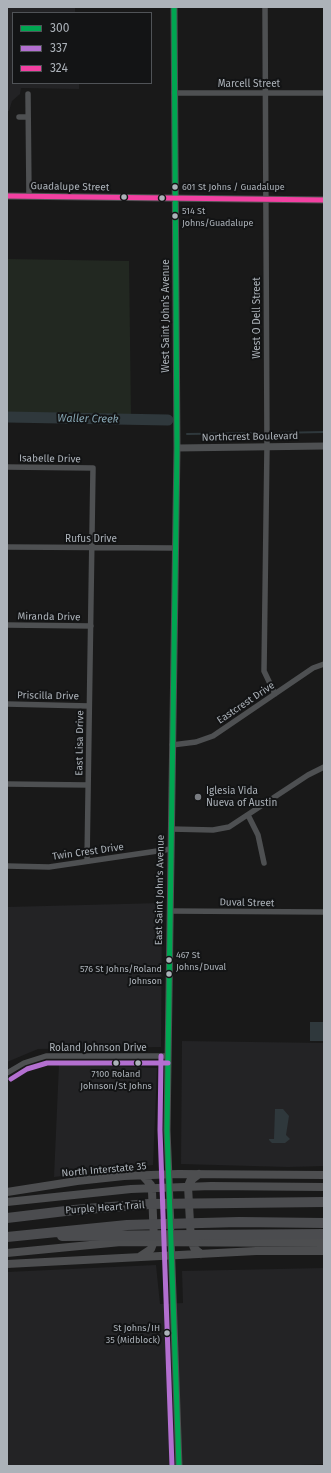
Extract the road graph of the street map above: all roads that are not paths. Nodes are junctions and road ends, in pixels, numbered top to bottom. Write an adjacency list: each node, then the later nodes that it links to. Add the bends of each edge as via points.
1 (174, 7): 3 (street, West Saint John's Avenue)
2 (265, 7): 4 (street, West O Dell Street)
3 (174, 93): 4 (street, Marcell Street); 11 (street, West Saint John's Avenue)
4 (265, 93): 5 (street, Marcell Street); 12 (street, West O Dell Street)
5 (324, 93)
6 (28, 94): 8 (street)
7 (19, 117): 8 (street)
8 (28, 117): 10 (street)
9 (7, 196): 10 (street, Guadalupe Street)
10 (28, 196): 11 (street, Guadalupe Street)
11 (175, 198): 12 (street, Guadalupe Street); 16 (street, West Saint John's Avenue)
12 (266, 199): 13 (street, Guadalupe Street); 14 (street, West O Dell Street)
13 (324, 200)
14 (266, 446): 15 (street, Northcrest Boulevard); 16 (street, Northcrest Boulevard); 26 (street, West O Dell Street, via 264,671)
15 (324, 446)
16 (177, 448): 21 (street, West Saint John's Avenue)
17 (7, 467): 18 (street, Isabelle Drive)
18 (93, 468): 20 (street, East Lisa Drive)
19 (7, 547): 20 (street, Rufus Drive)
20 (92, 548): 21 (street, Rufus Drive); 24 (street, East Lisa Drive)
21 (175, 548): 23 (street, West Saint John's Avenue)
22 (7, 625): 24 (street, Miranda Drive)
23 (174, 625): 29 (street, East Saint John's Avenue)
24 (91, 626): 28 (street, East Lisa Drive)
25 (324, 664): 26 (street, Eastcrest Drive, via 313,668)
26 (275, 694): 29 (street, Eastcrest Drive, via 213,736 196,742)
27 (7, 704): 28 (street, Priscilla Drive)
28 (89, 706): 32 (street, East Lisa Drive)
29 (172, 745): 34 (street, East Saint John's Avenue)
30 (324, 767): 33 (street)
31 (7, 784): 32 (street)
32 (88, 785): 36 (street, East Lisa Drive)
33 (248, 815): 34 (street, via 236,824 222,829); 37 (street, via 258,835)
34 (171, 829): 35 (street, East Saint John's Avenue)
35 (171, 849): 36 (street, Twin Crest Drive); 39 (street, East Saint John's Avenue)
36 (87, 861): 38 (street, Twin Crest Drive, via 49,866)
37 (264, 863)
38 (7, 866)
39 (170, 911): 40 (street, Duval Street); 41 (street, East Saint John's Avenue)
40 (324, 912)
41 (168, 1056): 42 (street, Roland Johnson Drive, via 46,1056 24,1063); 43 (street, East Saint John's Avenue)
42 (7, 1073)
43 (169, 1174): 44 (main road, North Interstate 35); 46 (main road, North Interstate 35); 60 (street, East Saint John's Avenue)
44 (199, 1174): 45 (main road, North Interstate 35); 59 (main road, via 188,1186 191,1241)
45 (324, 1175)
46 (143, 1176): 48 (main road, North Interstate 35, via 78,1181); 61 (main road, via 151,1185 154,1241 151,1249)
47 (324, 1187): 49 (main road, via 211,1186 131,1189)
48 (7, 1192)
49 (7, 1202)
50 (324, 1202): 51 (highway, Purple Heart Trail, via 149,1204)
51 (7, 1218)
52 (324, 1223): 53 (highway, Purple Heart Trail, via 127,1225)
53 (42, 1233): 54 (highway, via 69,1237); 55 (highway, Purple Heart Trail)
54 (324, 1234)
55 (7, 1237)
56 (324, 1243): 58 (main road, via 121,1242)
57 (324, 1251): 59 (main road)
58 (7, 1253)
59 (201, 1254): 60 (main road)
60 (171, 1256): 61 (main road); 63 (street, East Saint John's Avenue)
61 (140, 1258): 62 (main road)
62 (7, 1264)
63 (179, 1466)

